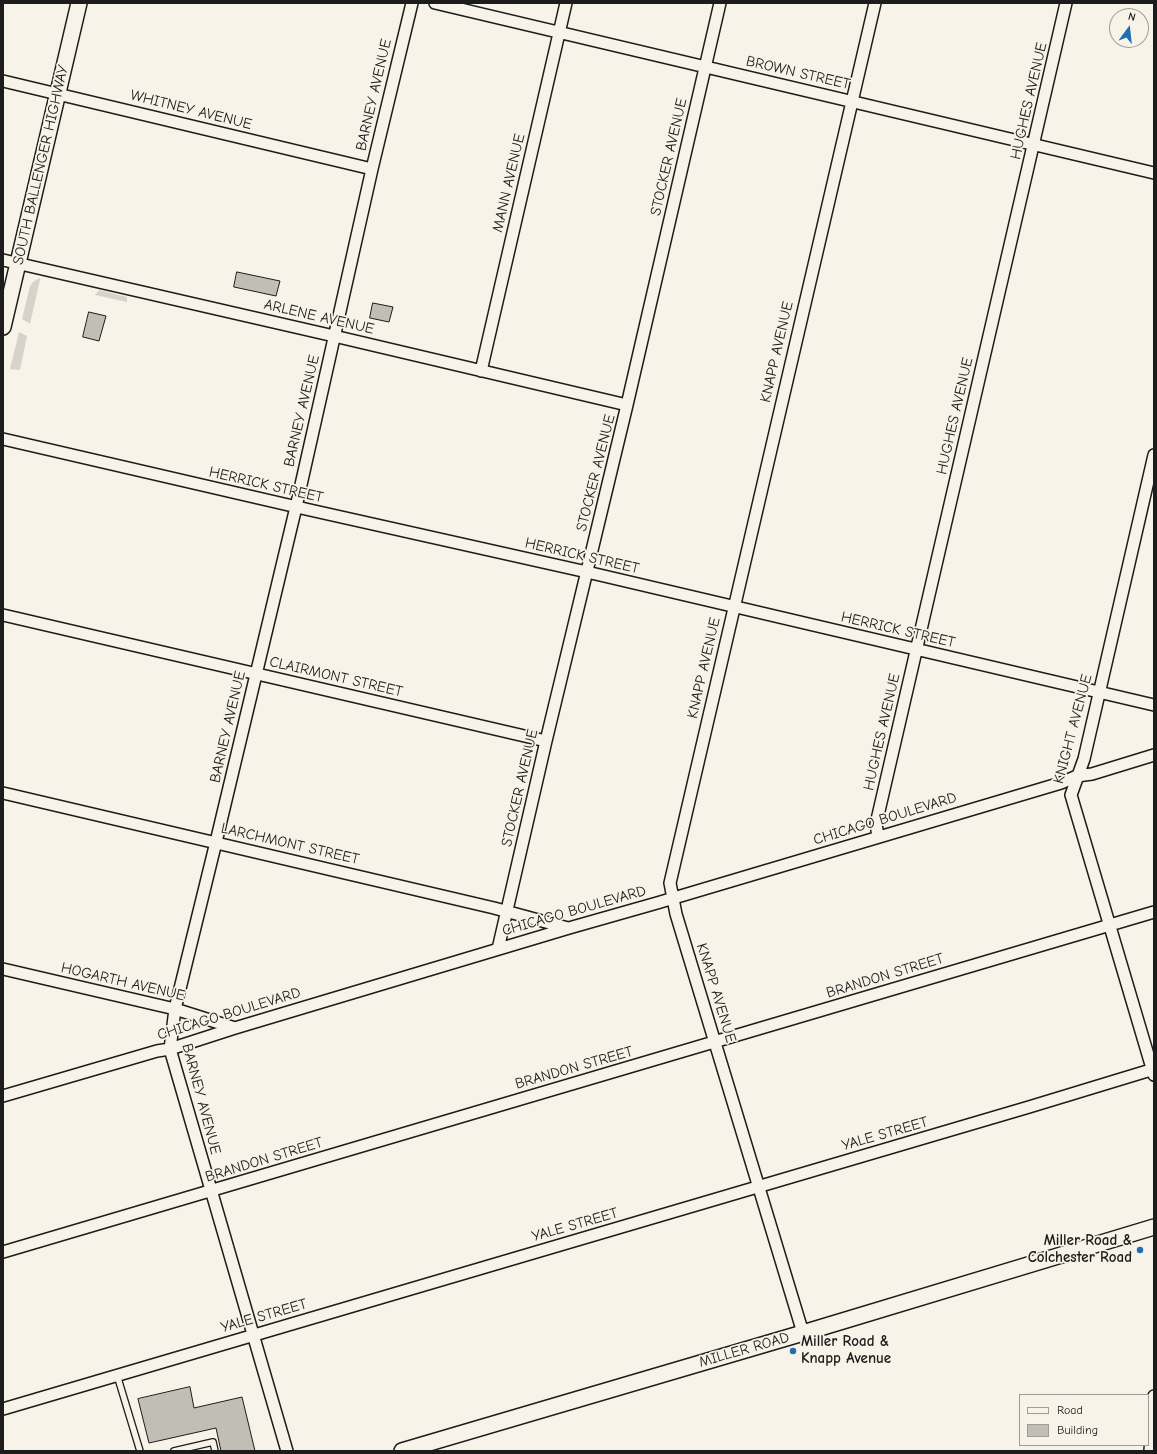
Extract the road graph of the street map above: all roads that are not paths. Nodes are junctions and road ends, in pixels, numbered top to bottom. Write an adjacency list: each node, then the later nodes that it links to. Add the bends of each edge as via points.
1 (79, 3): 11 (main road, SOUTH BALLENGER HIGHWAY)
2 (412, 3): 14 (street, BARNEY AVENUE)
3 (435, 3): 8 (street, BROWN STREET)
4 (566, 3): 8 (street, MANN AVENUE)
5 (720, 3): 9 (street, STOCKER AVENUE)
6 (875, 3): 12 (street, KNAPP AVENUE)
7 (1066, 3): 13 (street, HUGHES AVENUE)
8 (559, 32): 9 (street, BROWN STREET); 20 (street, MANN AVENUE)
9 (705, 66): 12 (street, BROWN STREET); 21 (street, STOCKER AVENUE)
10 (3, 81): 11 (street, WHITNEY AVENUE)
11 (58, 94): 14 (street, WHITNEY AVENUE); 17 (main road, SOUTH BALLENGER HIGHWAY)
12 (851, 101): 13 (street, BROWN STREET); 26 (street, KNAPP AVENUE)
13 (1034, 145): 15 (street, BROWN STREET); 28 (street, HUGHES AVENUE)
14 (372, 168): 19 (street, BARNEY AVENUE)
15 (1154, 173)
16 (3, 260): 17 (street, ARLENE AVENUE)
17 (18, 264): 18 (main road, SOUTH BALLENGER HIGHWAY); 19 (street, ARLENE AVENUE)
18 (3, 327)
19 (334, 336): 20 (street, ARLENE AVENUE); 24 (street, BARNEY AVENUE)
20 (481, 371): 21 (street, ARLENE AVENUE)
21 (627, 405): 25 (street, STOCKER AVENUE)
22 (3, 439): 24 (street, HERRICK STREET)
23 (1154, 455): 30 (street, KNIGHT AVENUE)
24 (296, 507): 25 (street, HERRICK STREET); 29 (street, BARNEY AVENUE)
25 (587, 572): 26 (street, HERRICK STREET); 32 (street, STOCKER AVENUE)
26 (734, 607): 28 (street, HERRICK STREET); 38 (street, KNAPP AVENUE, via 670,883)
27 (3, 615): 29 (street, CLAIRMONT STREET)
28 (916, 650): 30 (street, HERRICK STREET); 36 (street, HUGHES AVENUE, via 876,824)
29 (255, 674): 32 (street, CLAIRMONT STREET); 37 (street, BARNEY AVENUE)
30 (1099, 693): 31 (street, HERRICK STREET); 34 (street, KNIGHT AVENUE, via 1084,759)
31 (1154, 705)
32 (546, 741): 39 (street, STOCKER AVENUE)
33 (1154, 755): 34 (street, CHICAGO BOULEVARD, via 1092,774)
34 (1077, 776): 36 (street, CHICAGO BOULEVARD, via 1061,783); 41 (street, KNIGHT AVENUE, via 1071,795)
35 (3, 793): 37 (street, LARCHMONT STREET)
36 (878, 836): 38 (street, CHICAGO BOULEVARD)
37 (216, 842): 39 (street, LARCHMONT STREET); 45 (street, BARNEY AVENUE)
38 (672, 898): 42 (street, CHICAGO BOULEVARD); 47 (street, KNAPP AVENUE)
39 (507, 911): 42 (street, LARCHMONT STREET); 43 (street, STOCKER AVENUE)
40 (1154, 912): 41 (street, BRANDON STREET)
41 (1110, 924): 47 (street, BRANDON STREET); 49 (street, KNIGHT AVENUE)
42 (569, 928): 43 (street, CHICAGO BOULEVARD)
43 (498, 949): 46 (street, CHICAGO BOULEVARD)
44 (3, 969): 45 (street, HOGARTH AVENUE)
45 (175, 1009): 46 (street, HOGARTH AVENUE); 48 (street, BARNEY AVENUE)
46 (235, 1028): 48 (street, CHICAGO BOULEVARD)
47 (715, 1042): 51 (street, KNAPP AVENUE); 52 (street, BRANDON STREET)
48 (170, 1049): 50 (street, CHICAGO BOULEVARD); 52 (street, BARNEY AVENUE)
49 (1153, 1071): 51 (street, YALE STREET)
50 (3, 1096)
51 (759, 1187): 55 (street, KNAPP AVENUE); 56 (street, YALE STREET)
52 (211, 1191): 54 (street, BRANDON STREET); 56 (street, BARNEY AVENUE)
53 (1154, 1227): 55 (main road, MILLER ROAD)
54 (3, 1252)
55 (802, 1333): 64 (main road, MILLER ROAD)
56 (253, 1335): 57 (street, YALE STREET); 63 (street, BARNEY AVENUE)
57 (116, 1375): 59 (street, YALE STREET); 60 (lane)
58 (1154, 1396): 65 (street)
59 (3, 1408)
60 (140, 1451)
61 (174, 1451): 62 (lane, via 212,1442)
62 (215, 1451)
63 (287, 1451)
64 (402, 1451)
65 (1150, 1451)

